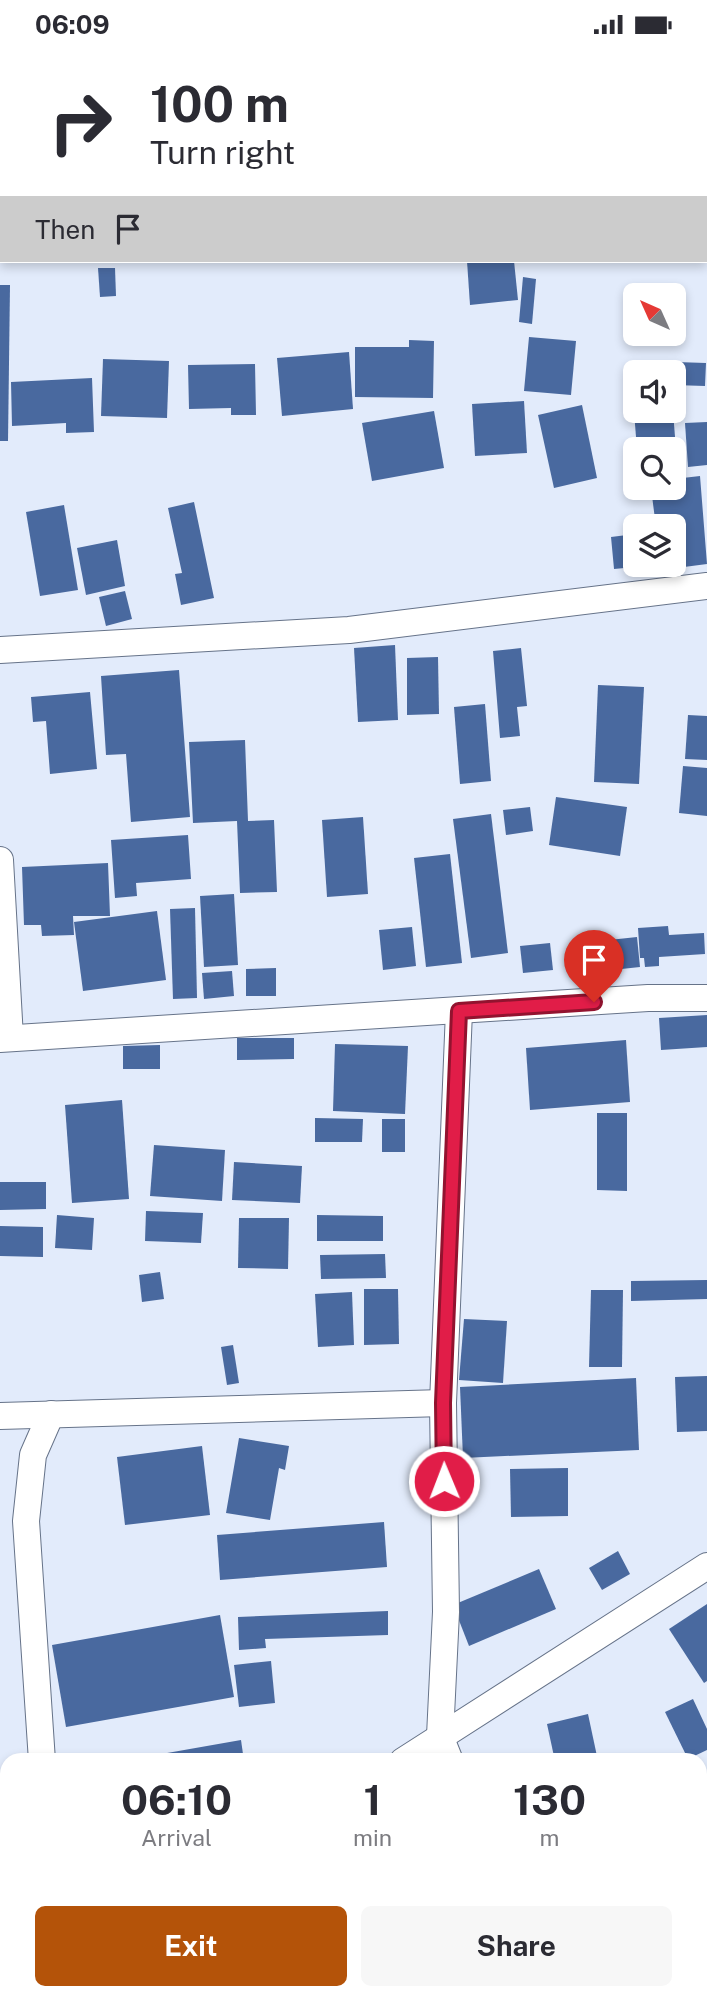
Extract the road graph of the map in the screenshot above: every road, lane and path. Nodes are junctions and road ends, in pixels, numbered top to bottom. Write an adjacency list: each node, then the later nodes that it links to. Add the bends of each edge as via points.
1 (707, 586): 2 (street, via 349,630)
2 (0, 650)
3 (0, 860): 6 (street)
4 (707, 998): 5 (street)
5 (459, 1011): 6 (street); 7 (street)
6 (5, 1039)
7 (443, 1403): 8 (street); 11 (street)
8 (51, 1414): 9 (street); 12 (street, via 33,1455 26,1521)
9 (0, 1416)
10 (707, 1566): 11 (street)
11 (445, 1748)
12 (41, 1753)

